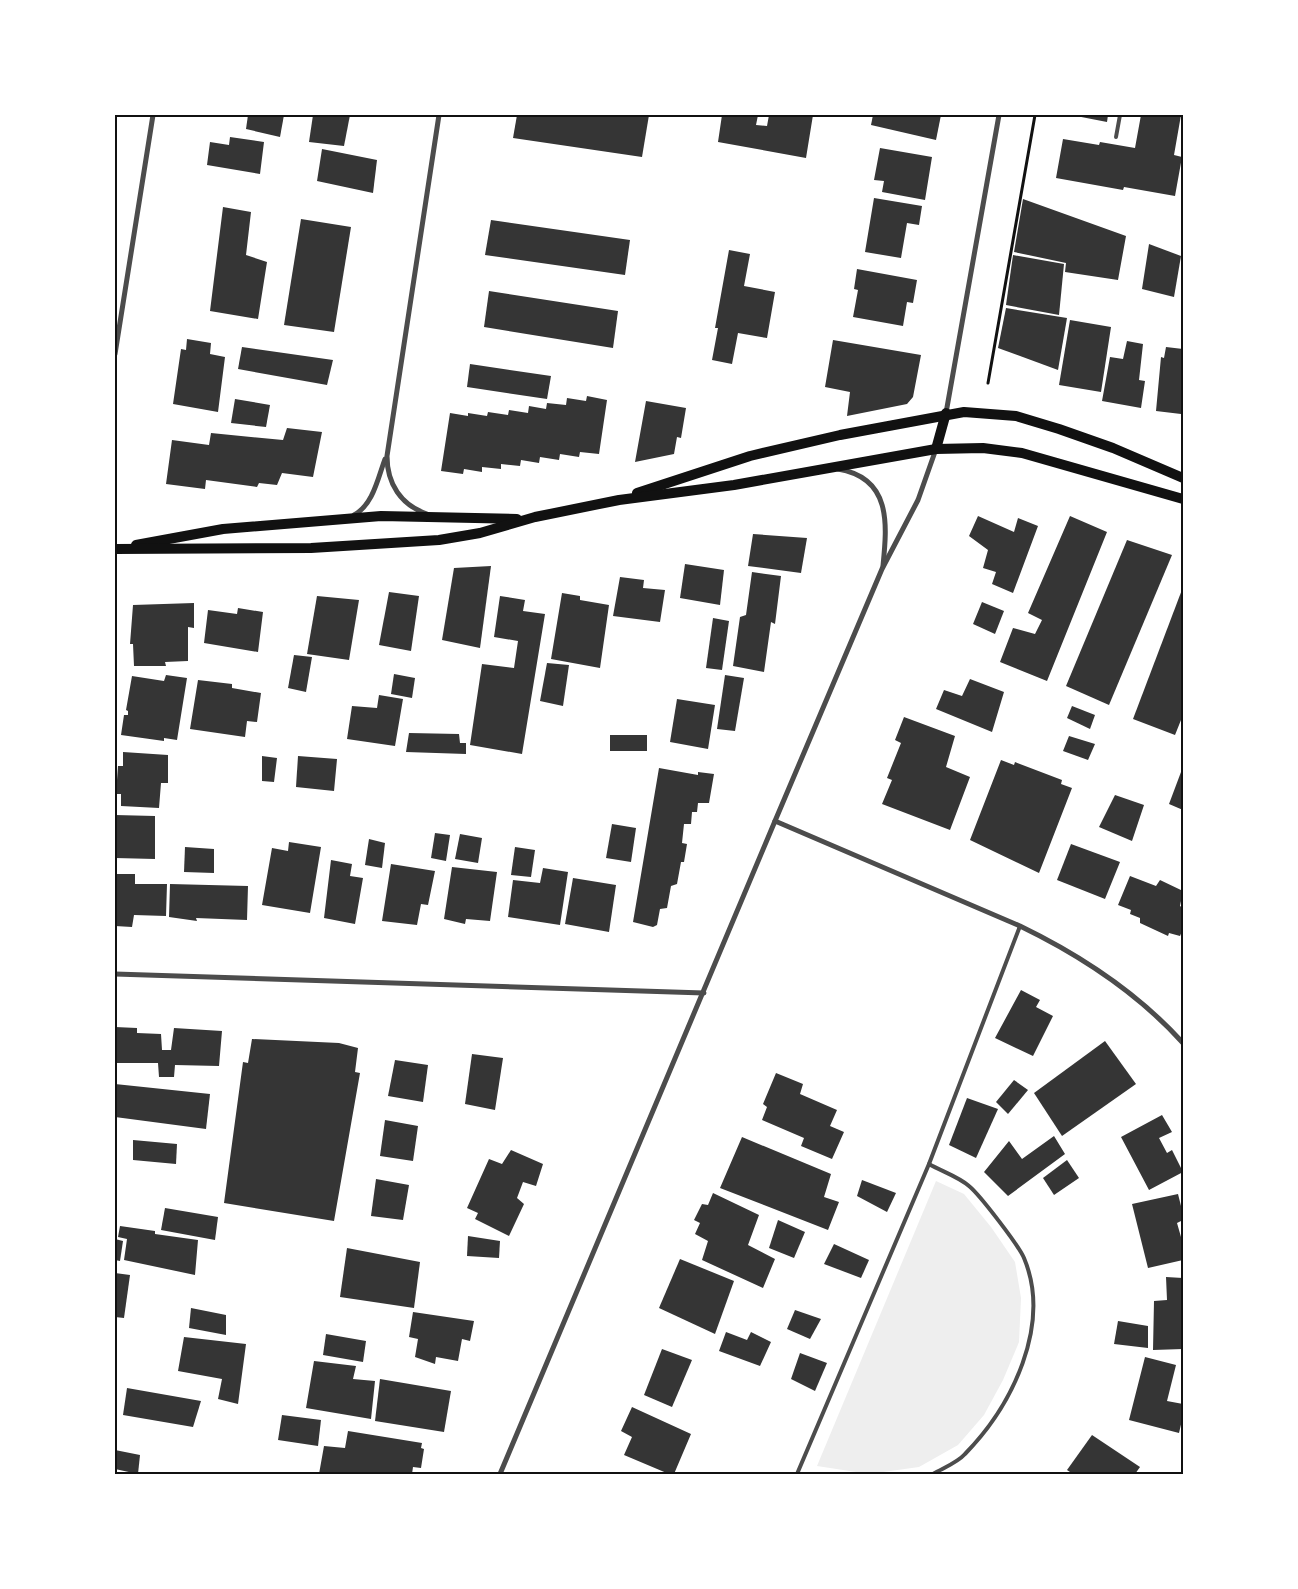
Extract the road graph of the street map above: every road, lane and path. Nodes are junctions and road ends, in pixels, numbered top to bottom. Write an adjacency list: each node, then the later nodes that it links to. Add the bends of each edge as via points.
1 (153, 115): 7 (street)
2 (439, 115): 11 (street)
3 (999, 115): 9 (street)
4 (1036, 115): 8 (path)
5 (1120, 115): 6 (lane)
6 (1116, 137)
7 (115, 354)
8 (988, 383)
9 (946, 413): 10 (main road); 13 (main road, via 982,412 1035,421 1113,448); 15 (main road, via 750,456)
10 (936, 449): 12 (main road); 14 (main road, via 983,448 1022,453); 20 (street, via 918,500)
11 (386, 456): 16 (street, via 389,476 400,497 412,507); 18 (street, via 365,508)
12 (825, 469): 15 (main road, via 725,487); 20 (street, via 850,472 864,480 878,495 885,517)
13 (1183, 478)
14 (1183, 499)
15 (619, 500): 17 (main road)
16 (434, 517): 17 (main road, via 494,520); 18 (main road)
17 (535, 517): 19 (main road, via 480,533 439,540 302,549)
18 (342, 519): 19 (main road, via 199,532)
19 (118, 549)
20 (882, 569): 21 (street)
21 (775, 821): 22 (street); 24 (street)
22 (1020, 926): 25 (street, via 1067,950 1126,988); 26 (lane)
23 (115, 974): 24 (street)
24 (704, 993): 27 (street)
25 (1183, 1043)
26 (929, 1164): 28 (lane); 29 (lane, via 969,1185 998,1221 1024,1257 1033,1297 1030,1344 1012,1386 991,1422 964,1456)
27 (500, 1474)
28 (797, 1474)
29 (933, 1474)

